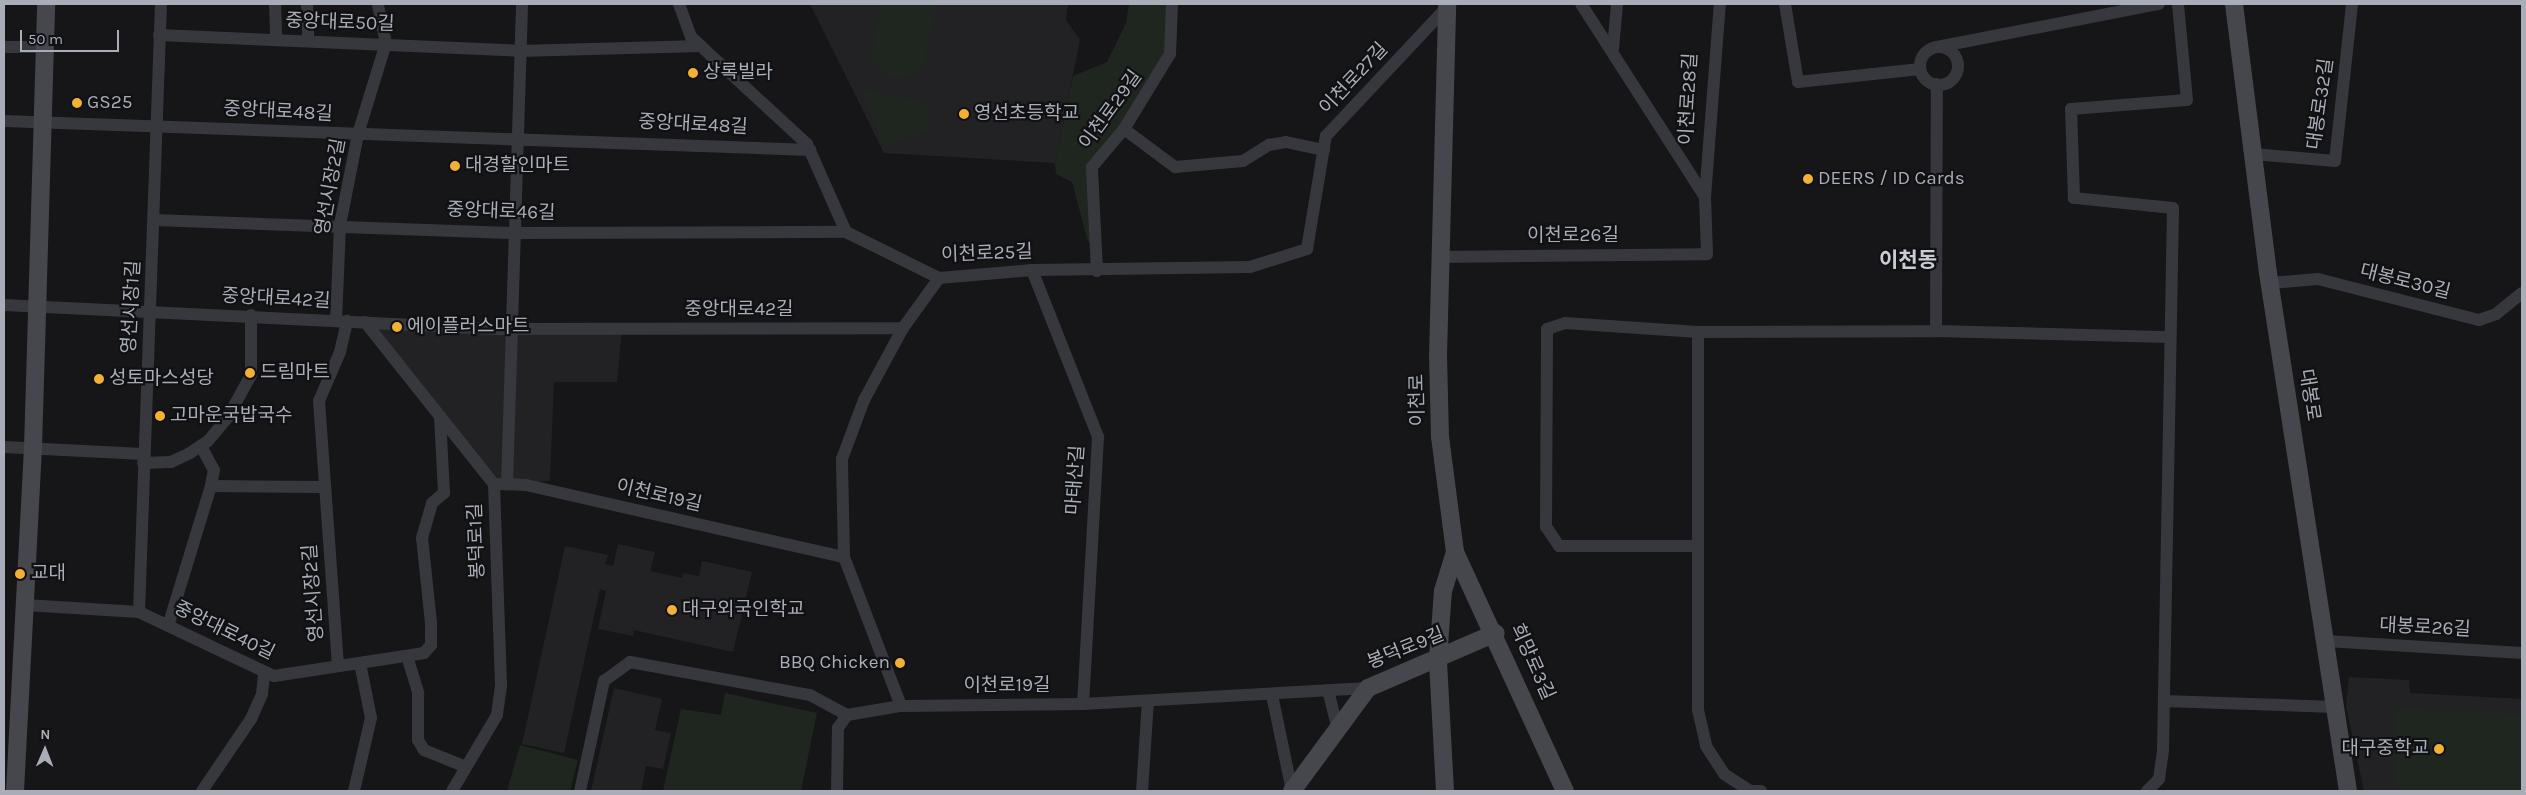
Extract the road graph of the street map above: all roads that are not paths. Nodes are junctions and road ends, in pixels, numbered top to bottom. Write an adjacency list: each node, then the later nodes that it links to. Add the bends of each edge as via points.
1 (46, 4): 25 (main road)
2 (161, 4): 18 (street, 영선시장1길)
3 (275, 4): 19 (street)
4 (307, 4): 20 (street)
5 (378, 4): 21 (street, 영선시장2길)
6 (522, 4): 27 (street)
7 (679, 4): 22 (street, via 691,37)
8 (1172, 4): 33 (street, 이천로29길, via 1170,54)
9 (1581, 4): 26 (street, 이천로28길)
10 (1617, 4): 26 (street)
11 (1720, 4): 39 (street, 이천로28길)
12 (1785, 4): 28 (street, via 1798,82)
13 (2158, 4): 24 (street)
14 (2178, 4): 62 (street, via 2187,100 2072,110 2074,198 2173,208)
15 (2234, 4): 38 (main road, 대봉로)
16 (2352, 4): 38 (street, 대봉로32길, via 2335,161)
17 (1448, 5): 37 (street, 이천로27길, via 1326,136); 46 (main road, 이천로)
18 (159, 35): 19 (street, 중앙대로50길); 32 (street, 영선시장1길)
19 (276, 39): 20 (street, 중앙대로50길)
20 (308, 40): 21 (street, 중앙대로50길)
21 (386, 43): 27 (street, 중앙대로50길); 34 (street, 영선시장2길)
22 (701, 46): 27 (street, 중앙대로50길); 36 (street)
23 (4, 47): 25 (street)
24 (1937, 47): 28 (street, via 1922,57); 29 (street, via 1954,54 1958,66 1954,77)
25 (43, 48): 31 (main road)
26 (1613, 49): 39 (street, 이천로28길)
27 (519, 51): 35 (street)
28 (1920, 69): 29 (street, via 1926,80)
29 (1937, 84): 60 (street)
30 (4, 121): 31 (street, 중앙대로48길)
31 (41, 122): 32 (street, 중앙대로48길); 53 (main road)
32 (156, 125): 34 (street, 중앙대로48길); 40 (street, 영선시장1길)
33 (1124, 129): 37 (street, via 1175,168 1243,161 1269,145 1286,142); 48 (street, 이천로29길, via 1092,167)
34 (358, 134): 35 (street, 중앙대로48길); 41 (street, 영선시장2길)
35 (515, 137): 36 (street, 중앙대로48길); 43 (street)
36 (810, 150): 42 (street)
37 (1324, 150): 44 (street, 이천로27길)
38 (2253, 154): 50 (main road, 대봉로)
39 (1705, 197): 45 (street, 이천로28길)
40 (154, 220): 41 (street, 중앙대로46길); 54 (street, 영선시장1길)
41 (340, 225): 43 (street, 중앙대로46길); 56 (street, 영선시장2길)
42 (846, 232): 43 (street, 중앙대로46길); 49 (street, 이천로25길)
43 (515, 233): 59 (street)
44 (1307, 250): 48 (street, 이천로25길, via 1250,267)
45 (1707, 254): 46 (street, 이천로26길)
46 (1439, 257): 72 (main road, 이천로, via 1440,437)
47 (1032, 270): 48 (street, 이천로25길); 49 (street, 이천로25길); 90 (street, 마태산길, via 1098,437)
48 (1097, 271)
49 (939, 278): 58 (street)
50 (2270, 283): 51 (street, 대봉로30길, via 2318,279 2479,320 2496,314); 78 (main road, 대봉로)
51 (2522, 293)
52 (4, 305): 53 (street, 중앙대로42길)
53 (36, 306): 54 (street, 중앙대로42길); 66 (main road)
54 (152, 313): 55 (street, 중앙대로42길); 67 (street, 영선시장1길)
55 (251, 315): 56 (street, 중앙대로42길); 64 (street, via 251,375 228,417)
56 (342, 321): 57 (street, 중앙대로42길); 70 (street, 영선시장2길, via 340,352 319,401)
57 (365, 322): 59 (street, 중앙대로42길); 63 (street, 봉덕로1길)
58 (903, 328): 59 (street, 중앙대로42길); 73 (street, via 849,433 842,459)
59 (513, 329): 68 (street)
60 (1936, 330): 61 (street); 62 (street)
61 (1698, 332): 71 (street); 71 (street, via 1565,323 1547,330 1546,527 1559,546)
62 (2170, 338): 89 (street)
63 (440, 416): 68 (street, 봉덕로1길); 80 (street, 중앙대로40길, via 444,492 432,503 422,538 431,645 424,653)
64 (201, 446): 67 (street, via 171,462); 69 (street, via 214,470)
65 (4, 447): 66 (street)
66 (33, 448): 67 (street); 74 (main road)
67 (143, 459): 75 (street, 영선시장1길)
68 (500, 484): 73 (street, 이천로19길, via 526,485); 95 (street, 봉덕로1길, via 502,686 496,715)
69 (210, 486): 70 (street); 76 (street)
70 (325, 486): 83 (street, 영선시장2길)
71 (1696, 546): 106 (street, via 1698,710 1706,746 1724,774 1750,791)
72 (1455, 552): 77 (main road, 희망로3길); 81 (main road, 이천로, via 1443,591)
73 (844, 557): 91 (street)
74 (25, 605): 75 (street, 중앙대로40길); 96 (main road)
75 (139, 612): 76 (street, 중앙대로40길)
76 (169, 623): 84 (street, 중앙대로40길)
77 (1496, 633): 81 (main road, 봉덕로9길); 105 (main road, 희망로3길)
78 (2326, 641): 79 (street, 대봉로26길); 92 (main road, 대봉로)
79 (2522, 653)
80 (407, 656): 82 (street, 중앙대로40길); 95 (street, via 418,694 418,740 424,750)
81 (1438, 660): 85 (main road, 봉덕로9길); 104 (main road, 이천로)
82 (360, 663): 83 (street, 중앙대로40길); 98 (street, via 371,718)
83 (338, 666): 84 (street, 중앙대로40길, via 296,675)
84 (264, 674): 97 (street, via 262,694 251,719)
85 (1368, 688): 86 (street, 이천로19길); 94 (main road, 봉덕로9길)
86 (1328, 690): 87 (street, 이천로19길); 94 (street)
87 (1272, 695): 88 (street, 이천로19길); 103 (street)
88 (1148, 701): 90 (street, 이천로19길); 102 (street)
89 (2164, 701): 92 (street); 107 (street, via 2159,779)
90 (1084, 704): 91 (street, 이천로19길)
91 (901, 706): 93 (street, 이천로19길)
92 (2334, 707): 108 (main road, 대봉로)
93 (847, 715): 100 (street, via 810,695 630,662 604,681); 101 (street, via 838,728)
94 (1337, 726): 103 (main road, 봉덕로9길)
95 (466, 767): 99 (street, 봉덕로1길)
96 (15, 791)
97 (202, 791)
98 (354, 791)
99 (452, 791)
100 (580, 791)
101 (837, 791)
102 (1142, 791)
103 (1292, 791)
104 (1445, 791)
105 (1565, 791)
106 (1761, 791)
107 (2146, 791)
108 (2348, 791)

